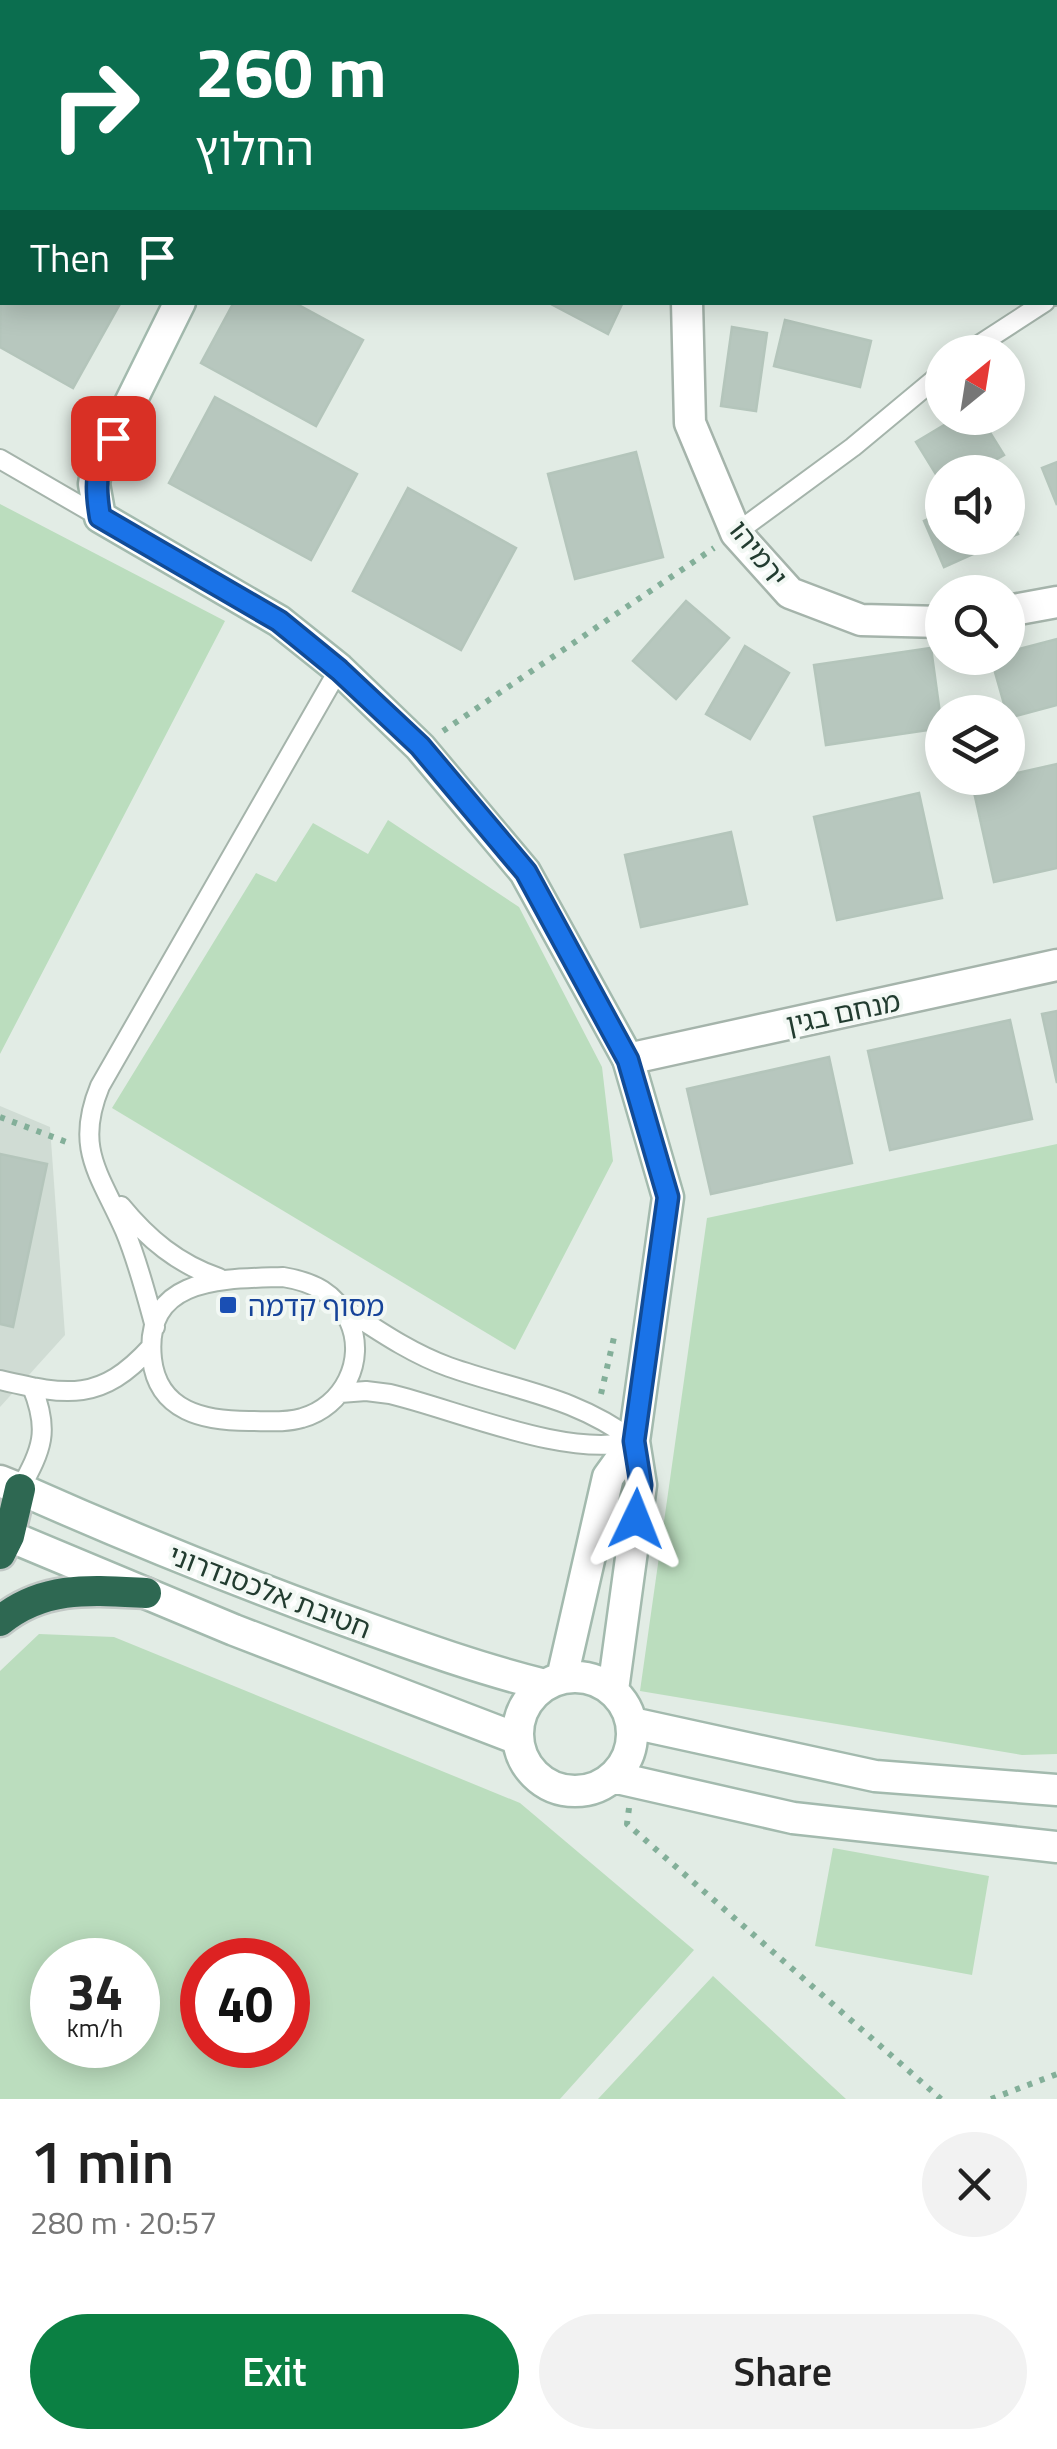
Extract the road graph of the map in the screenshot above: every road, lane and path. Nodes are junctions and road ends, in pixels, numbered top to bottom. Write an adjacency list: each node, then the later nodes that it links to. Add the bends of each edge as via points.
1 (179, 305): 7 (street, via 96,472)
2 (687, 305): 8 (street, ירמיהו, via 690,422)
3 (1040, 305): 4 (lane)
4 (994, 335)
5 (925, 387): 8 (lane)
6 (0, 460): 7 (lane)
7 (100, 517): 12 (street, via 279,621)
8 (736, 533): 11 (street, ירמיהו, via 790,593 861,620); 13 (path)
9 (1057, 602): 10 (street)
10 (1025, 608)
11 (925, 622)
12 (339, 670): 13 (street); 17 (lane, via 100,1086 90,1110)
13 (420, 746): 15 (street, via 526,872)
14 (1057, 966): 15 (street, מנחם בגין)
15 (628, 1060): 28 (street, via 668,1197)
16 (0, 1117): 17 (path)
17 (88, 1150): 18 (lane)
18 (98, 1178): 19 (lane, via 153,1240); 22 (lane, via 138,1266)
19 (221, 1279): 20 (lane, via 306,1280); 22 (lane, via 180,1291)
20 (342, 1307): 26 (lane, via 355,1351); 27 (lane, via 449,1367)
21 (619, 1318): 27 (path)
22 (155, 1326): 23 (lane)
23 (151, 1347): 25 (lane, via 99,1388); 26 (lane, via 161,1386 196,1416 302,1418)
24 (0, 1380): 25 (lane)
25 (32, 1387): 29 (lane, via 44,1433 37,1458)
26 (340, 1394): 28 (lane, via 390,1394 586,1446)
27 (596, 1414): 28 (lane)
28 (634, 1441): 33 (street, via 608,1477); 34 (street, via 641,1485)
29 (7, 1492): 30 (highway); 33 (street, חטיבת אלכסנדרוני, via 444,1656)
30 (3, 1541): 31 (street, חטיבת אלכסנדרוני)
31 (146, 1592): 32 (highway, via 48,1594); 36 (street, חטיבת אלכסנדרוני)
32 (0, 1621)
33 (554, 1681): 34 (street, via 580,1676); 36 (street, via 522,1711)
34 (613, 1690): 35 (street)
35 (632, 1723): 37 (street, via 626,1762); 38 (street, via 874,1776)
36 (518, 1739): 37 (street, via 526,1763 556,1788 576,1791)
37 (613, 1777): 40 (street, via 793,1818)
38 (1057, 1790)
39 (627, 1824): 42 (path)
40 (1057, 1847)
41 (1057, 2074): 43 (path)
42 (942, 2099)
43 (992, 2099)

